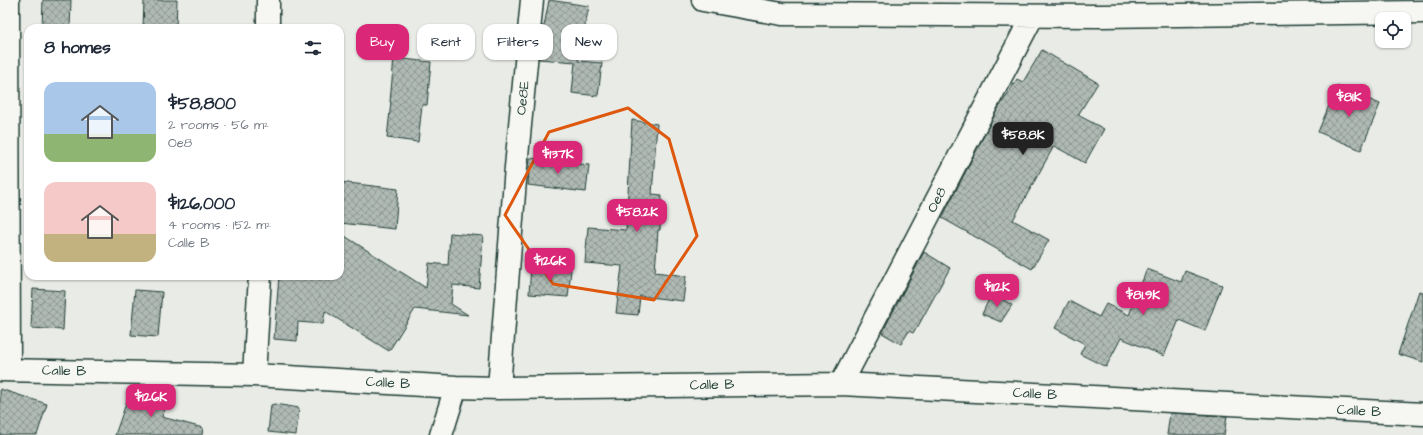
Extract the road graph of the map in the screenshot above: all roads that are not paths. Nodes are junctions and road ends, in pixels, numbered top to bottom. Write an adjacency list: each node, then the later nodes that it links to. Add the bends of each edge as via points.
1 (8, 0): 10 (street)
2 (268, 0): 8 (street)
3 (532, 0): 14 (street, Oe8E)
4 (703, 0): 7 (street, via 782,14)
5 (1103, 8): 6 (street); 7 (street)
6 (1423, 12)
7 (1032, 17): 12 (street, Oe8)
8 (268, 24)
9 (260, 280): 11 (street)
10 (4, 370): 11 (street, Calle B)
11 (254, 375): 13 (street, Calle B)
12 (841, 384): 14 (street, Calle B); 15 (street, Calle B)
13 (456, 387): 14 (street, Calle B); 16 (street)
14 (499, 388)
15 (1423, 414)
16 (441, 435)

